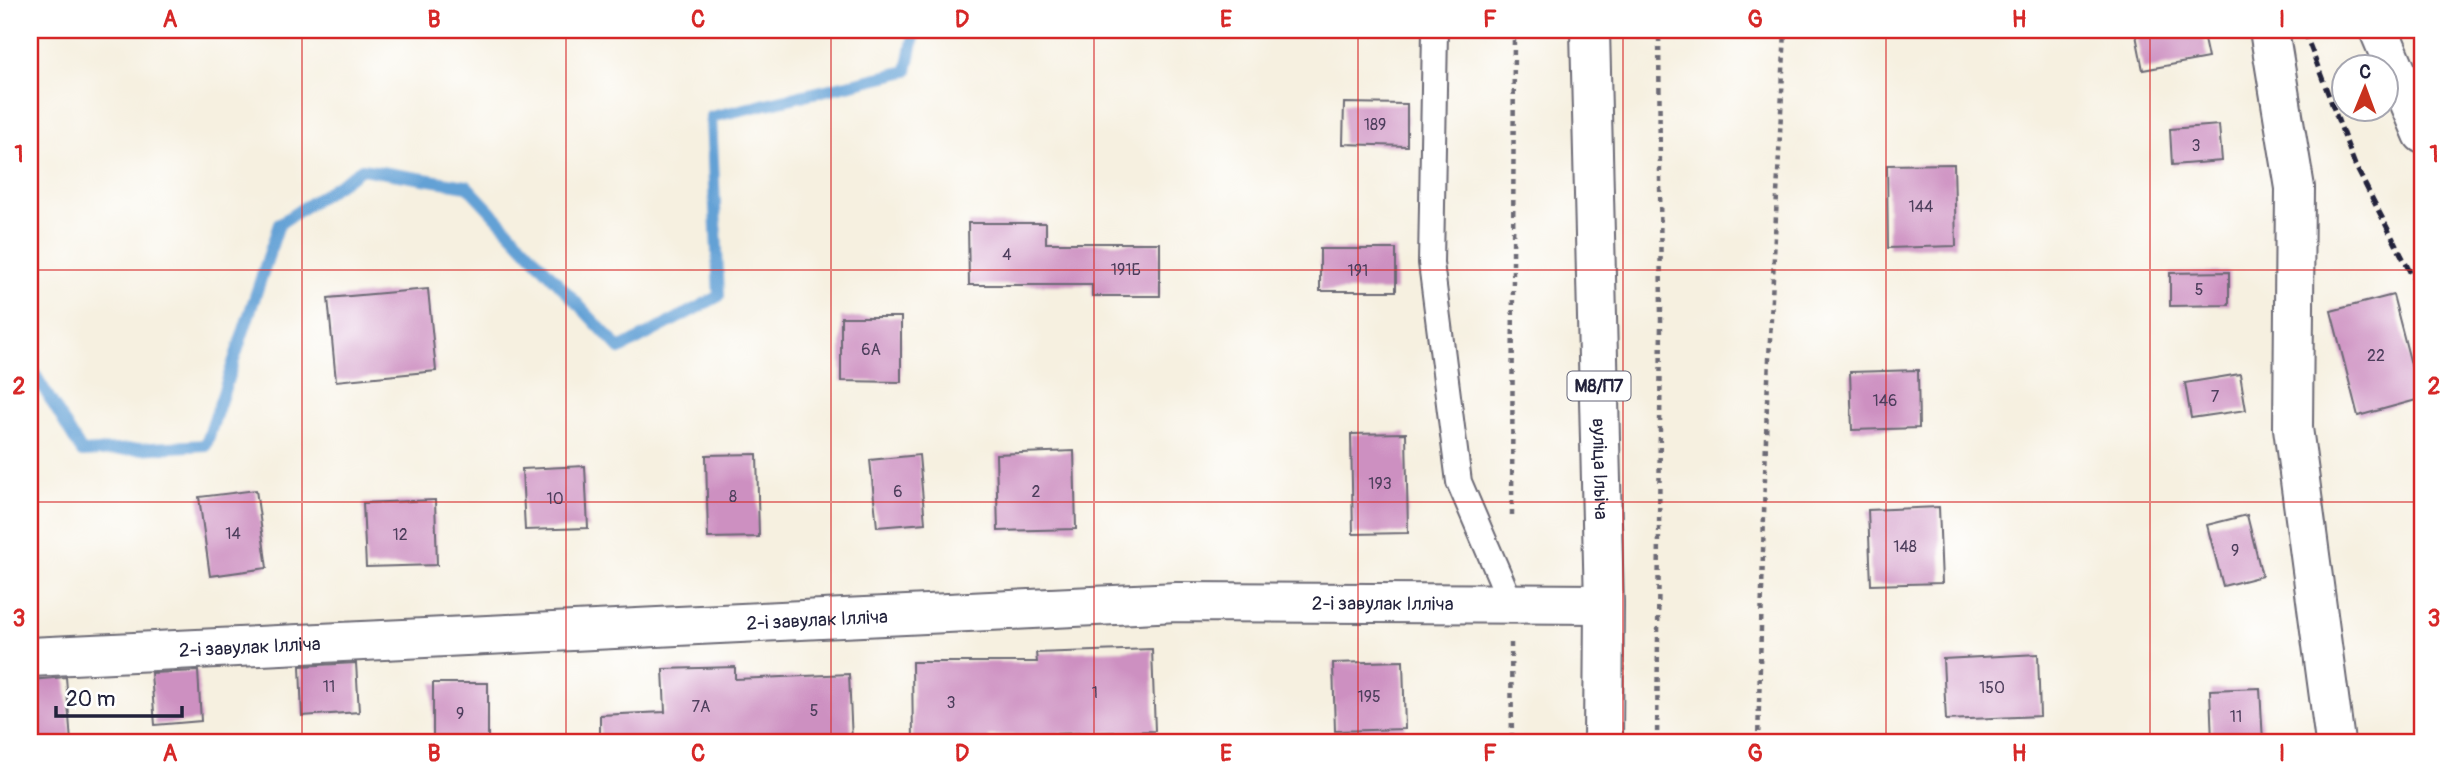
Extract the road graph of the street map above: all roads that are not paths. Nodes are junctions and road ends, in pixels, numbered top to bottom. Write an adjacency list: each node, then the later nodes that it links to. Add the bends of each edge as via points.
1 (1435, 30): 6 (lane, via 1432,263 1459,482)
2 (1590, 30): 7 (street, вуліца Ільіча / М8/П7)
3 (2269, 30): 10 (street, via 2295,188 2293,428)
4 (2379, 30): 5 (street)
5 (2423, 134)
6 (1511, 603): 7 (street, 2-і завулак Ілліча); 8 (street, 2-і завулак Ілліча, via 1177,602)
7 (1604, 604): 9 (street, вуліца Ільіча / М8/П7)
8 (30, 657)
9 (1603, 742)
10 (2335, 742)

